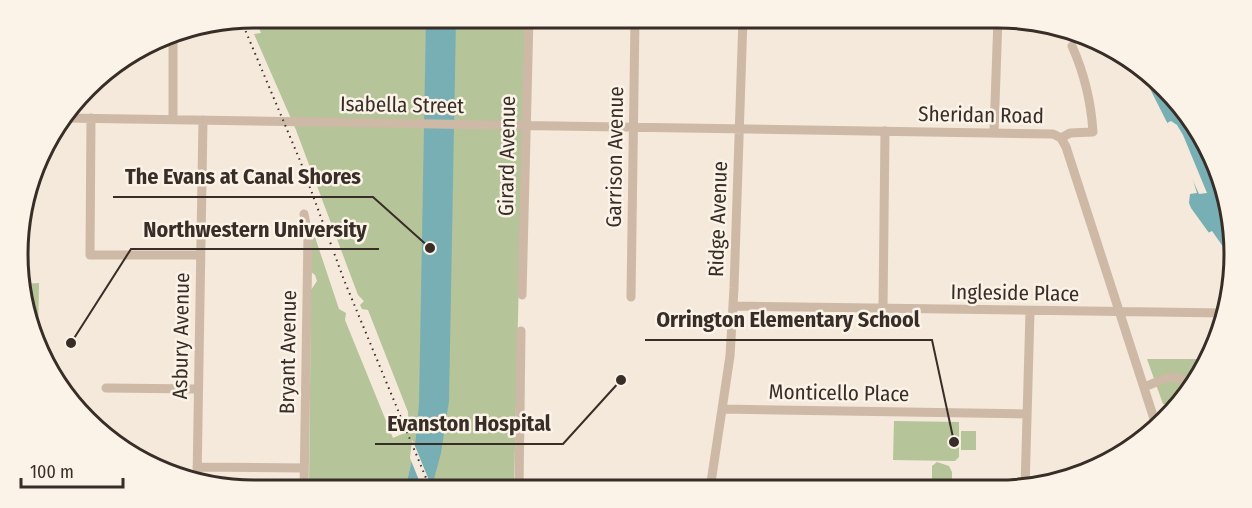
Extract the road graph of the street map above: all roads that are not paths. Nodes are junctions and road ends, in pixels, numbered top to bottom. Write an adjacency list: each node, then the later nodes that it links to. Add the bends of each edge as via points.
1 (529, 28): 11 (street, Girard Avenue)
2 (635, 28): 12 (street, Garrison Avenue)
3 (743, 28): 13 (street)
4 (998, 28): 15 (street)
5 (173, 44): 9 (street)
6 (1072, 46): 16 (street, via 1088,88 1093,132 1070,133)
7 (76, 116): 8 (street, Isabella Street)
8 (91, 118): 9 (street, Isabella Street); 18 (street, via 90,255)
9 (173, 119): 10 (street, Isabella Street)
10 (203, 120): 11 (street, Isabella Street); 18 (street, Asbury Avenue)
11 (526, 124): 12 (street, Isabella Street); 19 (street, Girard Avenue)
12 (633, 126): 13 (street, Isabella Street); 20 (street, Garrison Avenue)
13 (739, 128): 14 (street, Sheridan Road); 21 (street, Ridge Avenue)
14 (885, 130): 15 (street, Sheridan Road); 22 (street)
15 (994, 132): 16 (street, Sheridan Road, via 1042,133)
16 (1061, 138): 24 (street, Sheridan Road)
17 (304, 214): 35 (street, Bryant Avenue, via 308,235)
18 (201, 255): 30 (street, Asbury Avenue)
19 (522, 295)
20 (631, 297)
21 (733, 306): 22 (street, Ingleside Place); 31 (street, Ridge Avenue)
22 (883, 309): 23 (street, Ingleside Place)
23 (1030, 312): 24 (street, Ingleside Place); 32 (street)
24 (1120, 313): 25 (street, Ingleside Place); 28 (street, Sheridan Road)
25 (1215, 314)
26 (521, 331): 39 (street)
27 (1184, 380): 28 (street, via 1175,376)
28 (1144, 387): 33 (street, Sheridan Road)
29 (106, 388): 30 (street)
30 (198, 389): 34 (street, Asbury Avenue)
31 (723, 409): 32 (street, Monticello Place); 40 (street, Ridge Avenue)
32 (1027, 414): 37 (street)
33 (1153, 417)
34 (197, 467): 35 (street); 36 (street, Asbury Avenue)
35 (304, 468): 38 (street, Bryant Avenue)
36 (197, 472)
37 (1025, 478)
38 (304, 480)
39 (519, 480)
40 (711, 480)

